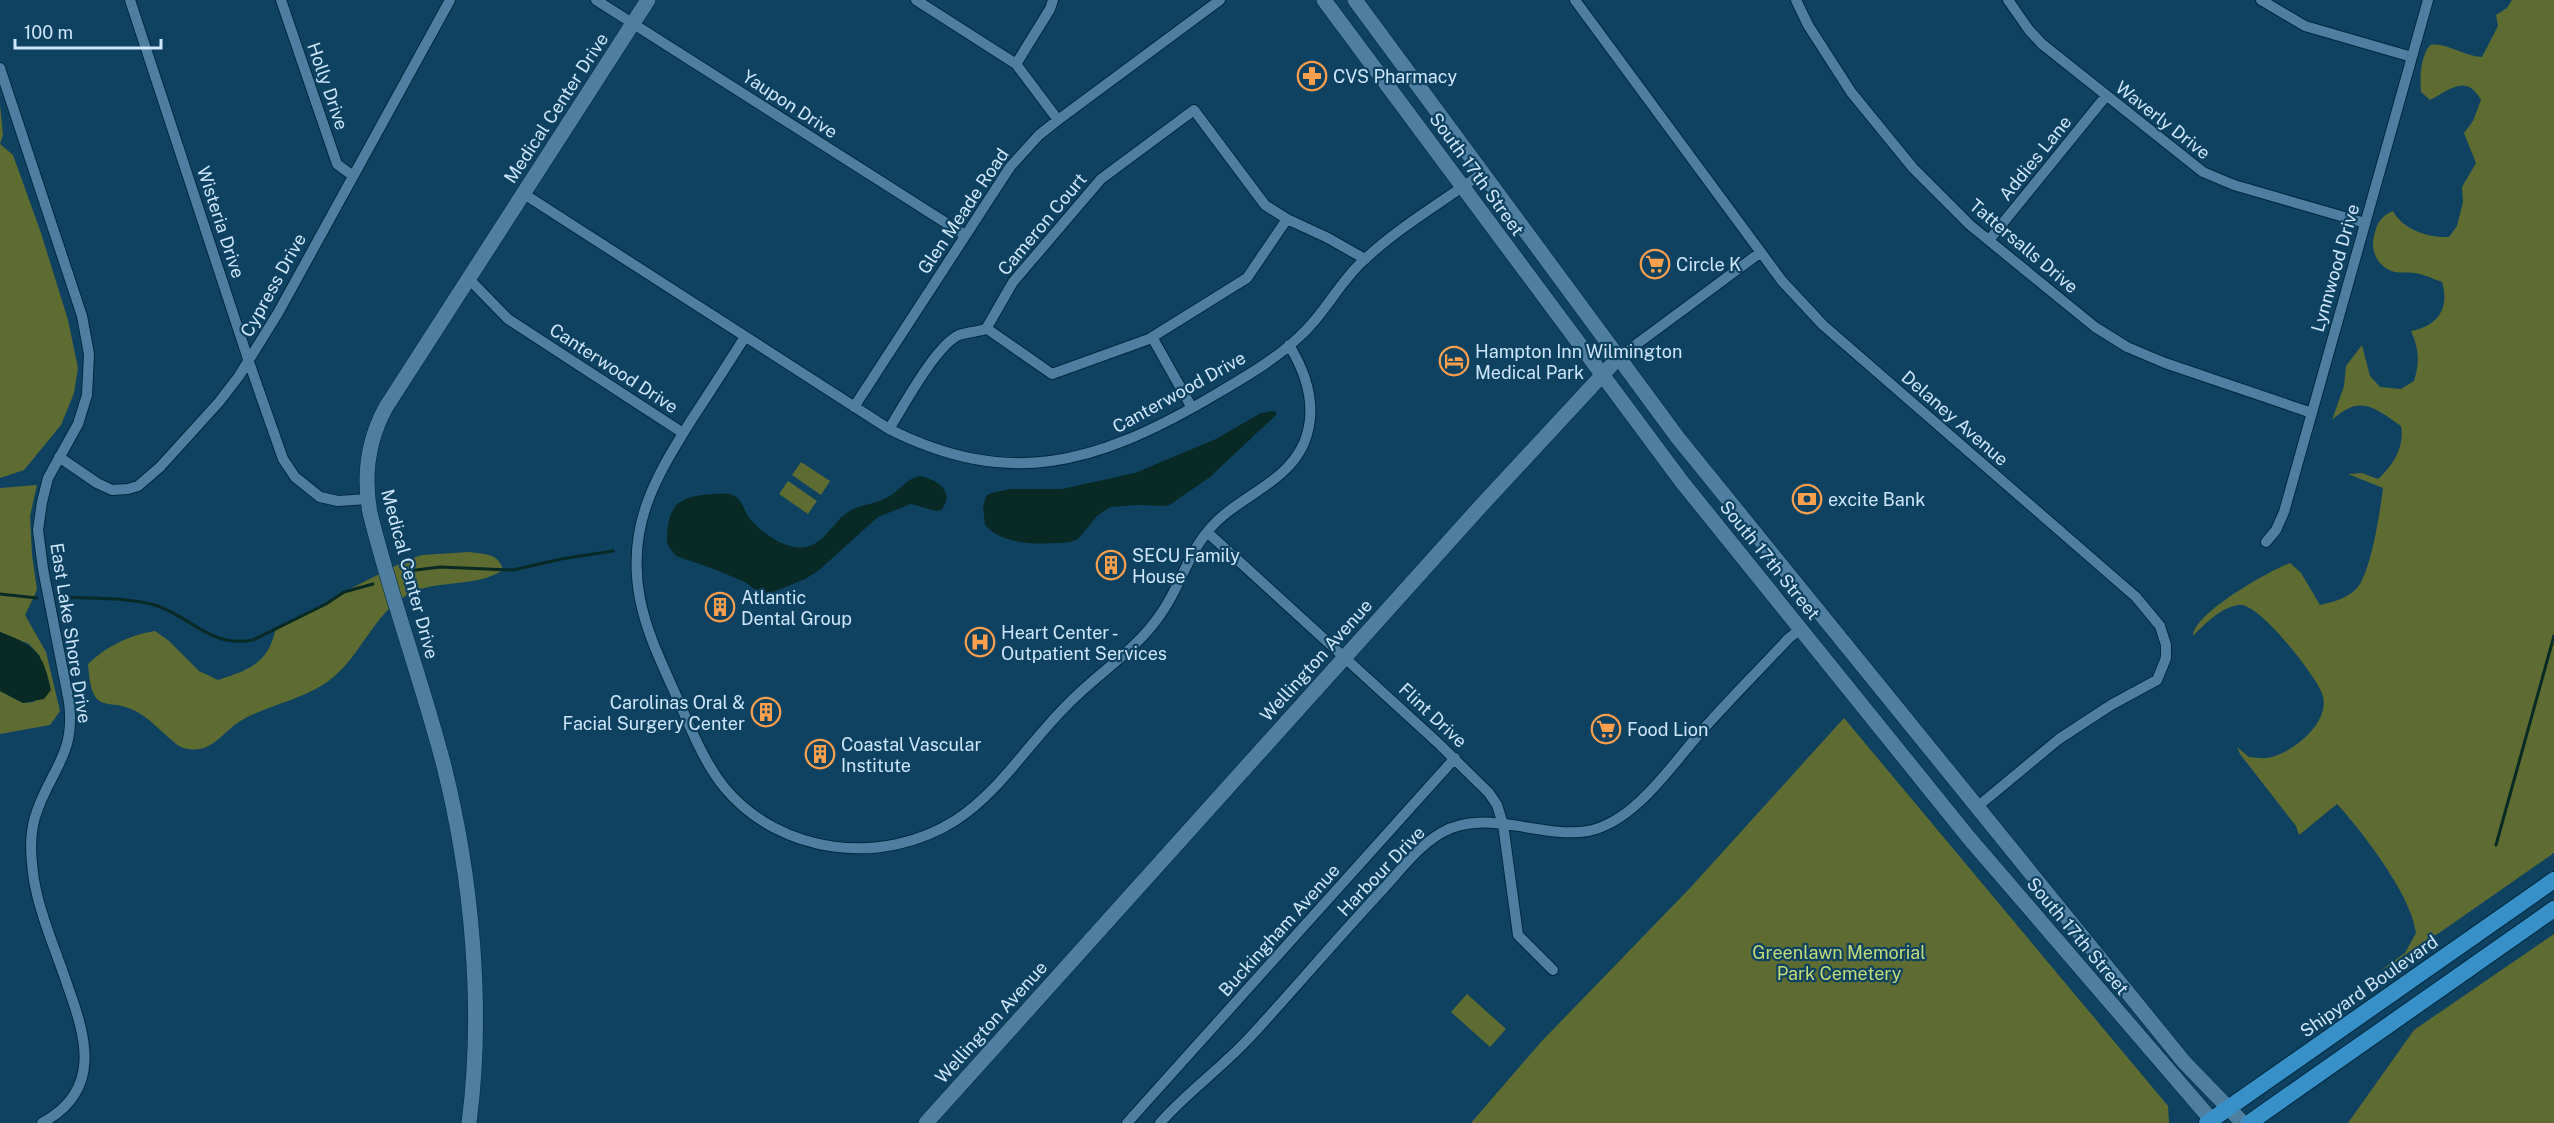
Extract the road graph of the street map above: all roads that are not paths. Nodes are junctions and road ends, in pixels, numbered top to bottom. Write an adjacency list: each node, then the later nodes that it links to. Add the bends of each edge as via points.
1 (130, 0): 38 (street, Wisteria Drive)
2 (281, 0): 23 (street, Holly Drive, via 338,164)
3 (450, 0): 23 (street, Cypress Drive)
4 (596, 0): 16 (street, Yaupon Drive)
5 (648, 0): 16 (main road, Medical Center Drive)
6 (916, 0): 18 (street)
7 (1053, 0): 18 (street)
8 (1220, 0): 21 (street, Glen Meade Road)
9 (1324, 0): 24 (main road, South 17th Street)
10 (1355, 0): 22 (main road, South 17th Street)
11 (1575, 0): 30 (street, Delaney Avenue)
12 (1796, 0): 29 (street, Tattersalls Drive, via 1851,92 1913,168)
13 (2008, 0): 20 (street, Waverly Drive, via 2042,44)
14 (2261, 0): 17 (street, via 2305,27)
15 (2428, 0): 17 (street, Lynnwood Drive)
16 (633, 23): 25 (main road, Medical Center Drive); 28 (street, Yaupon Drive)
17 (2412, 57): 27 (street, Lynnwood Drive)
18 (1016, 64): 21 (street)
19 (0, 68): 45 (street, East Lake Shore Drive, via 87,336 87,395 78,424)
20 (2106, 96): 27 (street, Waverly Drive, via 2210,176); 29 (street, Addies Lane)
21 (1058, 120): 28 (street, Glen Meade Road, via 1010,167)
22 (1481, 174): 24 (street, Canterwood Drive); 37 (main road, South 17th Street)
23 (352, 176): 38 (street, Cypress Drive)
24 (1462, 188): 31 (street, Canterwood Drive); 39 (main road, South 17th Street)
25 (524, 194): 32 (main road, Medical Center Drive); 35 (street, Canterwood Drive)
26 (1287, 219): 31 (street, Cameron Court); 33 (street, Cameron Court, via 1265,205 1194,110 1101,179 1019,274); 34 (street, via 1247,278)
27 (2365, 223): 42 (street, Lynnwood Drive)
28 (965, 236): 40 (street, Glen Meade Road)
29 (1989, 240): 42 (street, Tattersalls Drive, via 2095,327 2127,347)
30 (1761, 252): 37 (street, Wellington Avenue); 52 (street, Delaney Avenue, via 1826,328 2136,597 2160,626 2166,658 2157,680 2059,739)
31 (1365, 259): 36 (street, Canterwood Drive)
32 (469, 279): 44 (street, Canterwood Drive, via 508,319); 46 (main road, Medical Center Drive, via 378,423 368,458)
33 (986, 328): 34 (street, via 1052,374); 43 (street, via 951,341 927,369)
34 (1152, 337): 41 (street)
35 (745, 338): 40 (street, Canterwood Drive); 44 (street, Canterwood Drive)
36 (1290, 345): 41 (street, Canterwood Drive); 47 (street, via 1310,394 1310,420 1304,443 1292,464)
37 (1618, 358): 39 (main road, Wellington Avenue); 52 (main road, South 17th Street, via 1709,477)
38 (249, 362): 45 (street, Cypress Drive, via 219,402 138,486 112,490); 46 (street, Wisteria Drive, via 280,450 295,477 310,492 329,500)
39 (1600, 375): 49 (main road, South 17th Street); 50 (main road, Wellington Avenue)
40 (854, 407): 43 (street, Canterwood Drive)
41 (1192, 408): 43 (street, Canterwood Drive, via 1102,451 1043,462 988,462 957,456)
42 (2312, 413): 48 (street, Lynnwood Drive, via 2284,512)
43 (889, 429)
44 (683, 433): 47 (street, via 657,477 639,526 638,583 650,634 699,747 726,789 780,832 833,847 859,849 898,844 935,831 972,807 1070,701 1151,627)
45 (59, 457): 59 (street, East Lake Shore Drive, via 42,502 39,543 69,702 70,734 35,819 31,850 35,883 81,1023 86,1050 77,1091 64,1108)
46 (368, 499): 60 (main road, Medical Center Drive, via 447,779 468,900 475,1034)
47 (1207, 532): 50 (street, Flint Drive)
48 (2266, 542)
49 (1801, 629): 53 (street, Harbour Drive, via 1621,817 1601,827 1566,833); 58 (main road, South 17th Street, via 1976,846)
50 (1345, 657): 51 (street, Flint Drive); 61 (main road, Wellington Avenue)
51 (1455, 758): 53 (street, Flint Drive, via 1489,793); 62 (street, Buckingham Avenue)
52 (1977, 807): 57 (main road, South 17th Street, via 2184,1062)
53 (1503, 824): 56 (street, Flint Drive, via 1518,936); 63 (street, Harbour Drive, via 1456,826 1431,839 1237,1052)
54 (2554, 880): 57 (main road, Shipyard Boulevard)
55 (2554, 909): 65 (main road)
56 (1553, 970)
57 (2228, 1108): 58 (main road, Shipyard Boulevard); 64 (main road, South 17th Street)
58 (2211, 1122)
59 (42, 1123)
60 (469, 1123)
61 (926, 1123)
62 (1127, 1123)
63 (1160, 1123)
64 (2243, 1123)
65 (2249, 1123)

